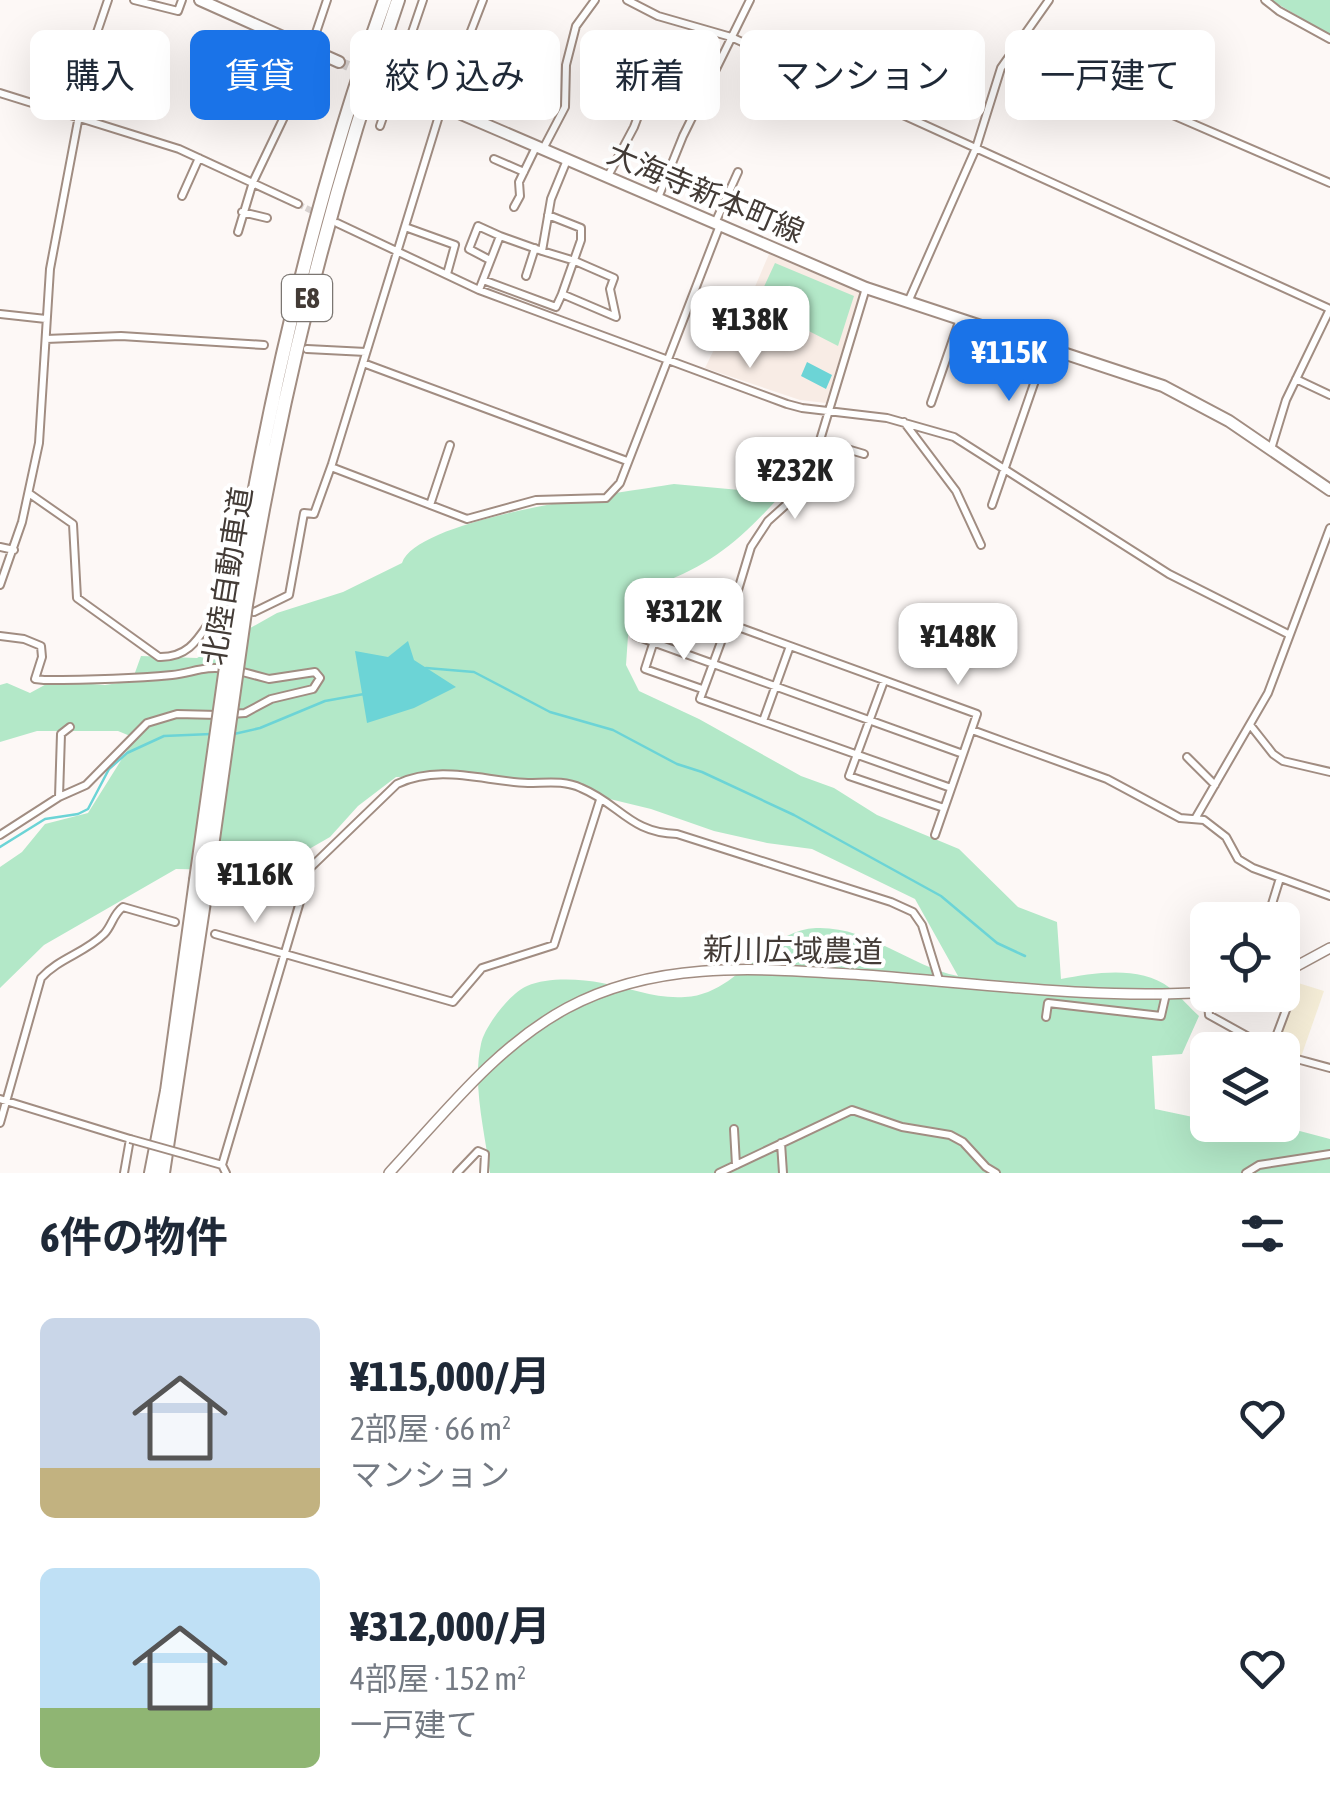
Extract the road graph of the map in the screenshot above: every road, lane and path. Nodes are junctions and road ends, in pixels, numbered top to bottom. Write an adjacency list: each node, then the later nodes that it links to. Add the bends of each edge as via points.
1 (108, 0): 15 (street)
2 (134, 0): 3 (street, via 178,10)
3 (182, 0)
4 (200, 0): 16 (main road)
5 (327, 0): 17 (street)
6 (386, 0): 102 (highway, 北陸自動車道 / E8, via 299,280 269,413)
7 (398, 0): 102 (highway, 北陸自動車道 / E8, via 310,284)
8 (423, 0): 18 (street)
9 (483, 0): 19 (street)
10 (595, 0): 37 (street, via 576,26 564,107)
11 (627, 0): 21 (street)
12 (750, 0): 21 (street)
13 (1049, 0): 20 (street)
14 (1265, 0): 22 (street)
15 (98, 30)
16 (269, 30)
17 (316, 30)
18 (412, 30)
19 (471, 30)
20 (1030, 30)
21 (731, 38): 38 (street); 48 (street)
22 (1330, 38)
23 (330, 57): 25 (main road)
24 (1005, 60): 38 (street)
25 (340, 62)
26 (0, 93): 27 (street)
27 (30, 103)
28 (78, 120): 72 (street)
29 (84, 120): 39 (street)
30 (282, 120): 45 (street)
31 (382, 120): 36 (street)
32 (438, 120): 56 (street)
33 (475, 120): 37 (main road, 大海寺新本町線)
34 (635, 120): 44 (street)
35 (1184, 120): 46 (street)
36 (380, 126)
37 (540, 148): 41 (main road, 大海寺新本町線); 42 (street)
38 (976, 148): 69 (street); 70 (street)
39 (199, 158): 45 (street); 47 (street)
40 (494, 159): 42 (street)
41 (568, 160): 44 (main road, 大海寺新本町線); 52 (street)
42 (524, 172): 50 (street)
43 (738, 172): 55 (street)
44 (608, 177): 48 (main road, 大海寺新本町線)
45 (253, 182): 49 (street); 51 (street)
46 (1330, 182)
47 (182, 196)
48 (658, 199): 55 (main road, 大海寺新本町線)
49 (298, 204)
50 (514, 208)
51 (242, 212): 53 (street); 57 (street)
52 (548, 215): 59 (street); 62 (street, via 581,228)
53 (268, 218)
54 (337, 223): 60 (street)
55 (718, 224): 66 (main road, 大海寺新本町線); 79 (street)
56 (405, 227): 60 (street); 63 (street, via 455,246)
57 (238, 232)
58 (500, 236): 59 (street); 61 (street); 61 (street, via 478,226 470,250)
59 (538, 249): 62 (street); 64 (street)
60 (398, 251): 63 (street); 78 (street)
61 (490, 260): 65 (street)
62 (575, 260): 68 (street); 68 (street, via 614,278 616,317)
63 (446, 274): 67 (street)
64 (526, 276)
65 (482, 280): 67 (street); 68 (street, via 556,307)
66 (866, 288): 69 (main road, 大海寺新本町線); 84 (street)
67 (479, 290): 79 (street)
68 (562, 294)
69 (908, 302): 73 (main road, 大海寺新本町線)
70 (1330, 309): 81 (street)
71 (0, 314): 72 (street)
72 (46, 319): 74 (street)
73 (960, 319): 77 (main road, 大海寺新本町線); 83 (street)
74 (46, 339): 75 (street, via 122,336); 94 (street)
75 (264, 345)
76 (307, 348): 78 (street)
77 (1047, 348): 88 (main road, 大海寺新本町線, via 1178,393); 92 (street)
78 (366, 352): 80 (street)
79 (666, 359): 84 (street, via 802,408); 90 (street)
80 (364, 362): 90 (street); 91 (street)
81 (1296, 379): 82 (street); 88 (street)
82 (1330, 395)
83 (931, 403)
84 (828, 411): 85 (street); 86 (street)
85 (903, 421): 92 (street, via 954,437); 98 (street, via 956,491)
86 (820, 441): 89 (street); 103 (street, via 798,494 750,548)
87 (450, 445): 95 (street)
88 (1271, 450): 93 (main road, 大海寺新本町線)
89 (864, 454)
90 (628, 461): 95 (street, via 606,498 536,500 467,520)
91 (331, 467): 95 (street); 102 (street, via 314,514 304,514 289,595 274,606)
92 (1006, 471): 96 (street); 104 (street, via 1170,574)
93 (1330, 490)
94 (30, 494): 100 (street); 102 (street, via 73,524 77,598 160,657 172,658 195,644 218,610)
95 (430, 504)
96 (992, 505)
97 (1330, 528): 104 (street)
98 (981, 544)
99 (0, 546): 100 (street)
100 (14, 550): 101 (street)
101 (0, 585)
102 (240, 608): 130 (highway, 北陸自動車道 / E8, bridge)
103 (728, 623): 106 (street, via 654,596 636,636); 107 (street); 108 (street)
104 (1288, 634): 114 (street)
105 (0, 636): 123 (street, via 41,646 35,679 106,681 213,666 269,679 319,675 313,689 246,713 153,720 86,785)
106 (653, 644): 108 (street); 111 (street, via 645,669)
107 (790, 646): 109 (street); 110 (street)
108 (713, 664): 110 (street); 111 (street)
109 (884, 681): 113 (street); 116 (street, via 977,714)
110 (775, 687): 112 (street); 113 (street)
111 (702, 689): 112 (street, via 700,699)
112 (763, 722): 118 (street)
113 (870, 722): 117 (street); 118 (street)
114 (1251, 726): 120 (street, via 1273,754); 121 (street)
115 (70, 727): 123 (street, via 61,734)
116 (972, 730): 117 (street); 126 (street)
117 (963, 754): 122 (street)
118 (857, 755): 122 (street); 125 (street, via 849,776)
119 (1187, 758): 121 (street)
120 (1330, 772)
121 (1216, 785): 126 (street)
122 (951, 788): 125 (street)
123 (59, 797): 127 (street)
124 (600, 800): 136 (street, via 558,782 452,773 397,784 310,868); 136 (street, via 554,945 482,968 453,1002); 139 (street, via 635,826 678,834 914,912)
125 (944, 808): 128 (street)
126 (1195, 819): 129 (street, via 1226,837 1238,859)
127 (0, 835)
128 (935, 835)
129 (1280, 878): 131 (street); 132 (street)
130 (202, 881): 137 (highway, 北陸自動車道 / E8); 158 (highway, 北陸自動車道 / E8)
131 (1330, 896)
132 (1273, 902)
133 (175, 922): 147 (street, via 123,907 105,933 52,966 42,978)
134 (215, 934): 136 (street)
135 (1330, 948): 138 (street)
136 (286, 953): 154 (street)
137 (185, 962): 156 (highway); 157 (highway, 北陸自動車道 / E8)
138 (1300, 964)
139 (939, 980): 141 (street, 新川広域農道); 159 (street, 新川広域農道, via 743,968 658,975 606,990 515,1042)
140 (1190, 992): 141 (street, 新川広域農道)
141 (1166, 993): 143 (street, via 1162,1016 1048,1002)
142 (1209, 1012): 144 (street)
143 (1046, 1017)
144 (1240, 1032)
145 (1300, 1059): 146 (street)
146 (1330, 1068)
147 (3, 1100): 148 (street); 150 (street)
148 (0, 1123)
149 (734, 1129): 153 (street)
150 (130, 1138): 154 (street, bridge); 155 (street)
151 (782, 1143): 153 (street); 163 (street); 164 (street, via 852,1110 950,1135)
152 (1330, 1154): 165 (street, via 1258,1165)
153 (736, 1165): 162 (street)
154 (224, 1169)
155 (124, 1173)
156 (144, 1173)
157 (152, 1173)
158 (164, 1173)
159 (389, 1173)
160 (457, 1173): 161 (street, via 478,1151 485,1154)
161 (484, 1173)
162 (720, 1173)
163 (783, 1173)
164 (996, 1173)
165 (1246, 1173)

